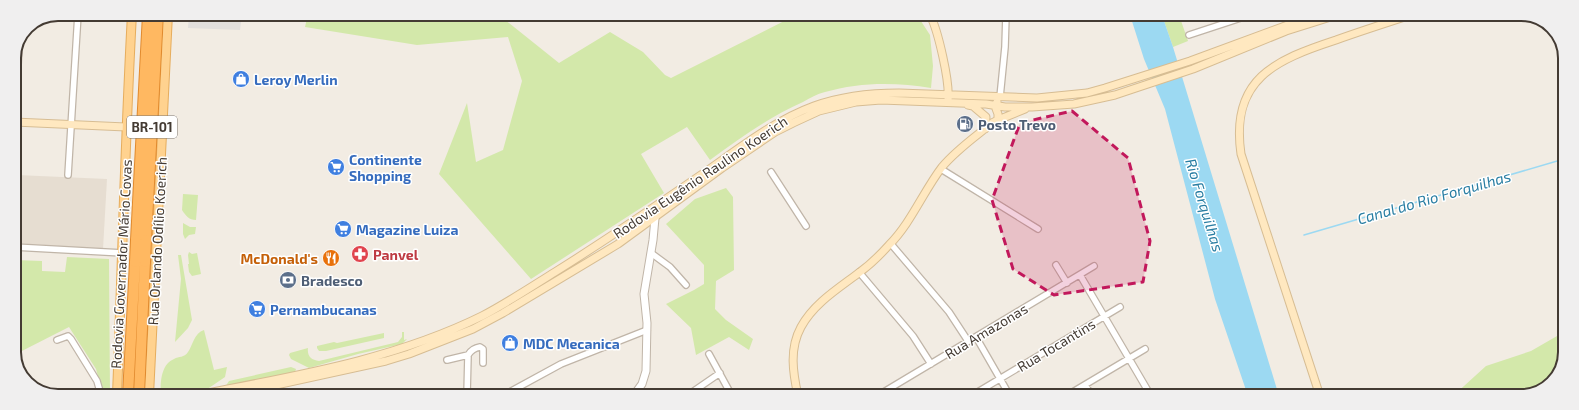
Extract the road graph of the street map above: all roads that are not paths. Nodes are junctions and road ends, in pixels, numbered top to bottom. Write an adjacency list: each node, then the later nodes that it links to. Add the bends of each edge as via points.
1 (78, 21): 22 (street)
2 (132, 21): 23 (main road)
3 (148, 21): 31 (highway, Rodovia Governador Mário Covas / BR-101)
4 (157, 21): 31 (highway, Rodovia Governador Mário Covas / BR-101)
5 (168, 21): 36 (main road, Rua Orlando Odílio Koerich)
6 (933, 21): 15 (main road, via 939,39)
7 (1006, 21): 14 (street)
8 (1231, 21): 12 (street)
9 (1299, 21): 14 (main road, Rodovia Eugênio Raulino Koerich, via 1190,61 1105,88 1037,98)
10 (1318, 21): 18 (main road, Rodovia Eugênio Raulino Koerich, via 1286,31 1193,69 1115,95 1074,104)
11 (1393, 21): 78 (main road, via 1295,54 1273,66 1259,78 1248,93 1242,108 1239,124 1241,154)
12 (1225, 23): 13 (street)
13 (1189, 35)
14 (1000, 97): 15 (main road, Rodovia Eugênio Raulino Koerich); 17 (main road)
15 (948, 98): 16 (main road, Rodovia Eugênio Raulino Koerich); 28 (main road, Rodovia Eugênio Raulino Koerich, via 870,100 834,106 806,116 775,132); 64 (main road, Rodovia Eugênio Raulino Koerich, via 899,93 874,94 814,106 771,128 606,240 506,302 465,324 428,340 387,353)
16 (962, 103): 17 (main road, Rodovia Eugênio Raulino Koerich); 19 (main road, via 973,106)
17 (992, 105): 18 (main road, Rodovia Eugênio Raulino Koerich); 19 (main road, via 986,108); 21 (main road)
18 (1032, 107): 21 (main road)
19 (986, 117): 21 (main road); 24 (main road)
20 (21, 122): 22 (main road)
21 (995, 122): 24 (main road)
22 (71, 125): 23 (main road); 27 (street)
23 (126, 127): 34 (main road)
24 (985, 129): 25 (main road)
25 (941, 169): 30 (street); 32 (main road)
26 (771, 172): 29 (street)
27 (68, 175)
28 (655, 218): 35 (street); 65 (main road, Rodovia Eugênio Raulino Koerich, via 618,244 473,329 399,357)
29 (806, 226)
30 (1038, 229)
31 (141, 240): 61 (highway, Rodovia Governador Mário Covas / BR-101, bridge, via 134,262); 62 (highway, Rodovia Governador Mário Covas / BR-101, bridge, via 145,262)
32 (891, 244): 39 (main road); 48 (street, via 948,312)
33 (21, 247): 34 (street)
34 (123, 253): 36 (main road); 60 (main road)
35 (651, 253): 42 (street, via 670,267); 45 (street, via 644,294)
36 (157, 254): 63 (main road, Rua Orlando Odílio Koerich)
37 (1056, 265): 41 (street)
38 (1094, 266): 40 (street, Rua Amazonas)
39 (859, 272): 55 (street, via 911,333); 71 (main road, via 816,306 800,328 793,357)
40 (1080, 275): 41 (street, Rua Amazonas); 44 (street)
41 (1067, 283): 46 (street, Rua Amazonas)
42 (686, 285)
43 (1120, 307): 44 (street, Rua Tocantins)
44 (1104, 317): 52 (street); 57 (street, Rua Tocantins)
45 (647, 330): 67 (street, via 561,364); 68 (street, via 646,371)
46 (976, 337): 48 (street, Rua Amazonas); 57 (street)
47 (57, 340): 59 (street, via 68,336 72,339)
48 (968, 341): 55 (street, Rua Amazonas)
49 (1145, 349): 52 (street)
50 (709, 354): 56 (street)
51 (468, 355): 53 (street); 54 (street, via 480,347 483,349); 66 (street)
52 (1129, 358): 58 (street); 77 (street)
53 (447, 360)
54 (483, 363)
55 (931, 364): 72 (street, Rua Amazonas)
56 (720, 373): 69 (street); 70 (street)
57 (1000, 378): 73 (street, Rua Tocantins); 74 (street)
58 (1085, 384): 75 (street); 76 (street)
59 (99, 389)
60 (117, 389)
61 (128, 389)
62 (139, 389)
63 (149, 389)
64 (226, 389)
65 (260, 389)
66 (466, 389)
67 (515, 389)
68 (639, 389)
69 (698, 389)
70 (728, 389)
71 (797, 389)
72 (889, 389)
73 (982, 389)
74 (1006, 389)
75 (1077, 389)
76 (1088, 389)
77 (1147, 389)
78 (1318, 389)

